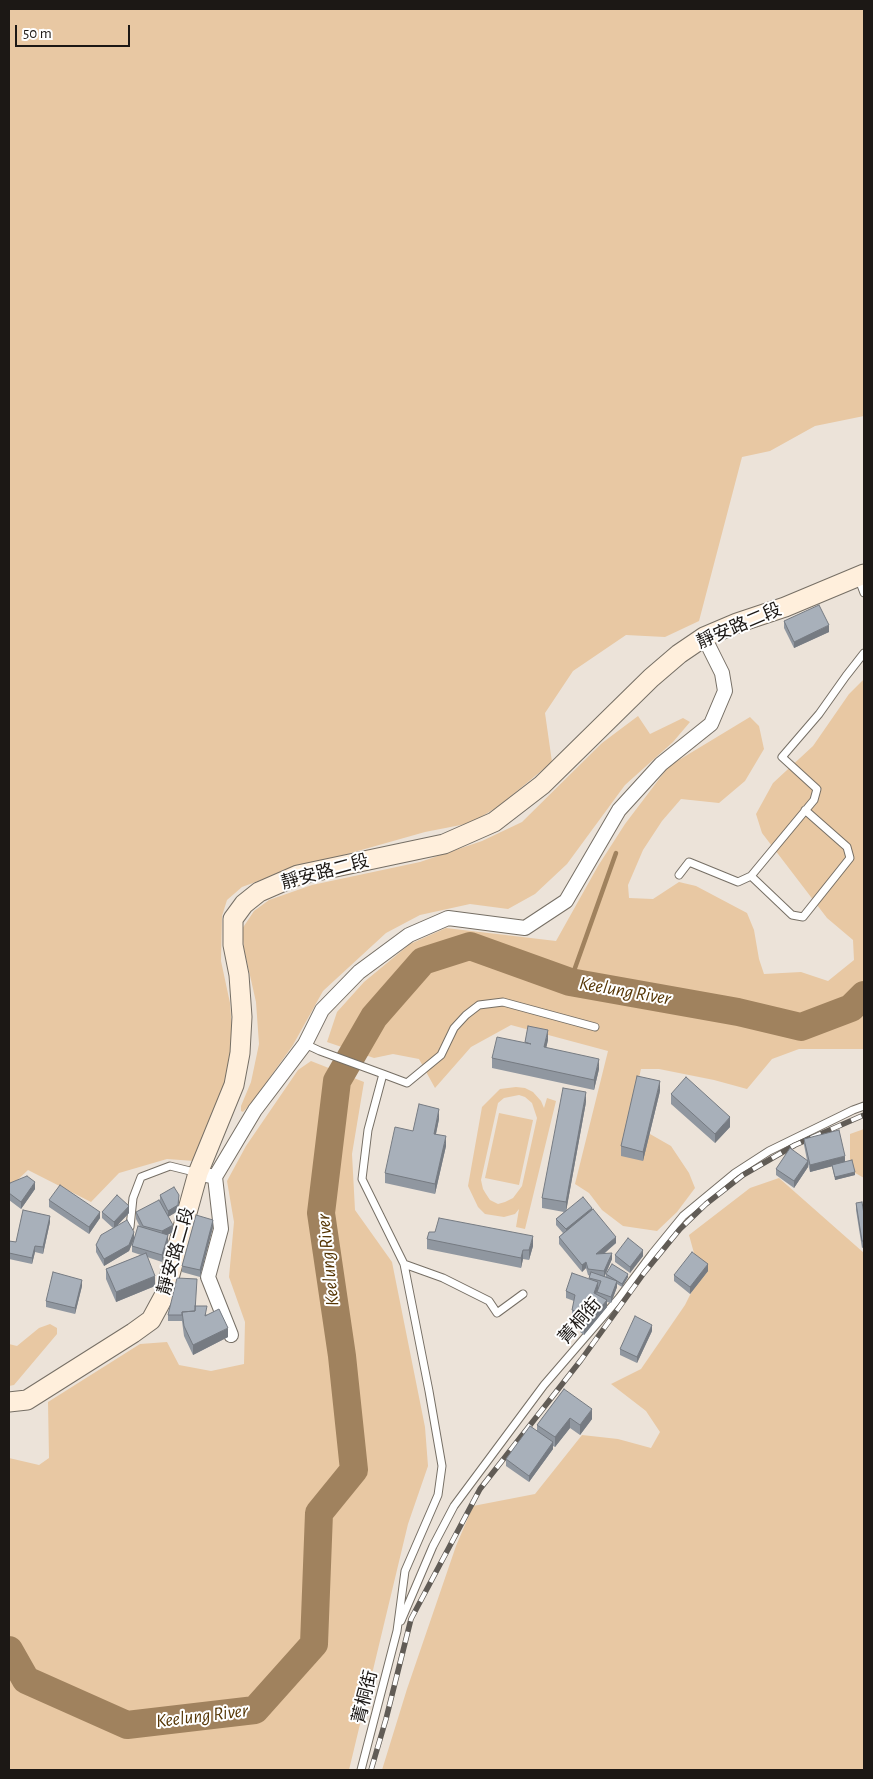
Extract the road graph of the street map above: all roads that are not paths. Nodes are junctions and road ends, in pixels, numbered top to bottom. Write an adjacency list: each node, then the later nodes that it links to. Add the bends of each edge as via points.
1 (862, 581): 2 (main road, 靜安路二段)
2 (704, 637): 8 (street, via 722,674 725,691 711,724 661,764 619,810 566,901 525,928 448,918 409,934 359,972 322,1010); 11 (main road, 靜安路二段, via 651,678 542,785 494,822 444,844 298,876 259,892 244,904 233,919 242,1017 240,1053 234,1085)
3 (864, 653): 4 (lane, via 782,757 817,790 814,800)
4 (805, 810): 6 (lane); 6 (lane, via 847,847 850,858 803,917 792,914)
5 (679, 874): 6 (lane, via 689,862 738,882)
6 (751, 876)
7 (595, 1027): 9 (lane, via 503,1002 479,1005 454,1028 441,1055 407,1083)
8 (306, 1044): 9 (lane); 11 (street)
9 (383, 1074): 13 (lane, 菁桐街, via 368,1130 362,1179)
10 (864, 1106): 17 (lane, 菁桐街, via 769,1151 735,1173 683,1216 619,1298 544,1385 454,1506 433,1546)
11 (206, 1175): 12 (lane, via 170,1166 141,1177 133,1198); 15 (street, via 220,1229 208,1277); 16 (main road, 靜安路二段, via 164,1296 151,1320 28,1400)
12 (130, 1227)
13 (404, 1264): 14 (lane, via 443,1278 489,1301 497,1313); 17 (lane, 菁桐街, via 442,1466 438,1495 405,1571)
14 (523, 1294)
15 (231, 1334)
16 (9, 1402)
17 (397, 1631): 18 (lane, 菁桐街)
18 (361, 1770)

